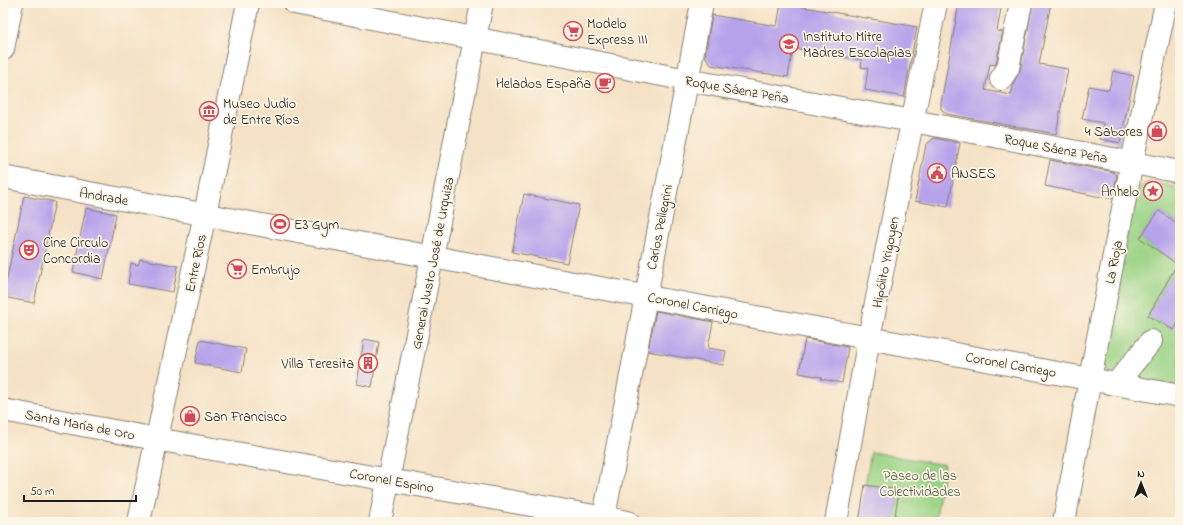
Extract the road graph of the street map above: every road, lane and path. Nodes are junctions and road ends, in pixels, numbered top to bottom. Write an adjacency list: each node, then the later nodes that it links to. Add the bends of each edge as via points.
1 (12, 3): 10 (street)
2 (248, 3): 17 (street, Entre Ríos)
3 (295, 3): 9 (street, Roque Sáenz Peña)
4 (482, 3): 9 (street, General Justo José de Urquiza)
5 (702, 3): 12 (street, Carlos Pellegrini)
6 (936, 3): 13 (street, Hipólito Yrigoyen)
7 (1020, 3): 11 (street, via 1008,68)
8 (1166, 3): 14 (street, La Rioja)
9 (476, 38): 12 (street, Roque Sáenz Peña); 18 (street, General Justo José de Urquiza)
10 (3, 49)
11 (1001, 79)
12 (687, 80): 13 (street, Roque Sáenz Peña); 19 (street, Carlos Pellegrini)
13 (913, 121): 14 (street, Roque Sáenz Peña); 20 (street, Hipólito Yrigoyen)
14 (1132, 162): 15 (street, Roque Sáenz Peña); 22 (street, La Rioja)
15 (1180, 172)
16 (3, 177): 17 (street, Andrade)
17 (205, 214): 18 (street, Coronel Carriego); 26 (street, Entre Ríos)
18 (433, 257): 19 (street, Coronel Carriego); 27 (street, General Justo José de Urquiza)
19 (646, 296): 20 (street, Coronel Carriego); 28 (street, Carlos Pellegrini)
20 (869, 338): 22 (street, Coronel Carriego); 32 (street, Hipólito Yrigoyen)
21 (1151, 341): 23 (street)
22 (1090, 379): 23 (street, Coronel Carriego); 33 (street, La Rioja)
23 (1116, 384): 24 (street, Coronel Carriego)
24 (1180, 396)
25 (3, 410): 26 (street, Santa María de Oro)
26 (156, 439): 27 (street, Coronel Espino); 29 (street, Entre Ríos)
27 (389, 480): 28 (street, Coronel Espino); 30 (street, General Justo José de Urquiza)
28 (603, 520): 31 (street, Coronel Espino)
29 (139, 522)
30 (380, 522)
31 (628, 522)
32 (836, 522)
33 (1064, 522)

